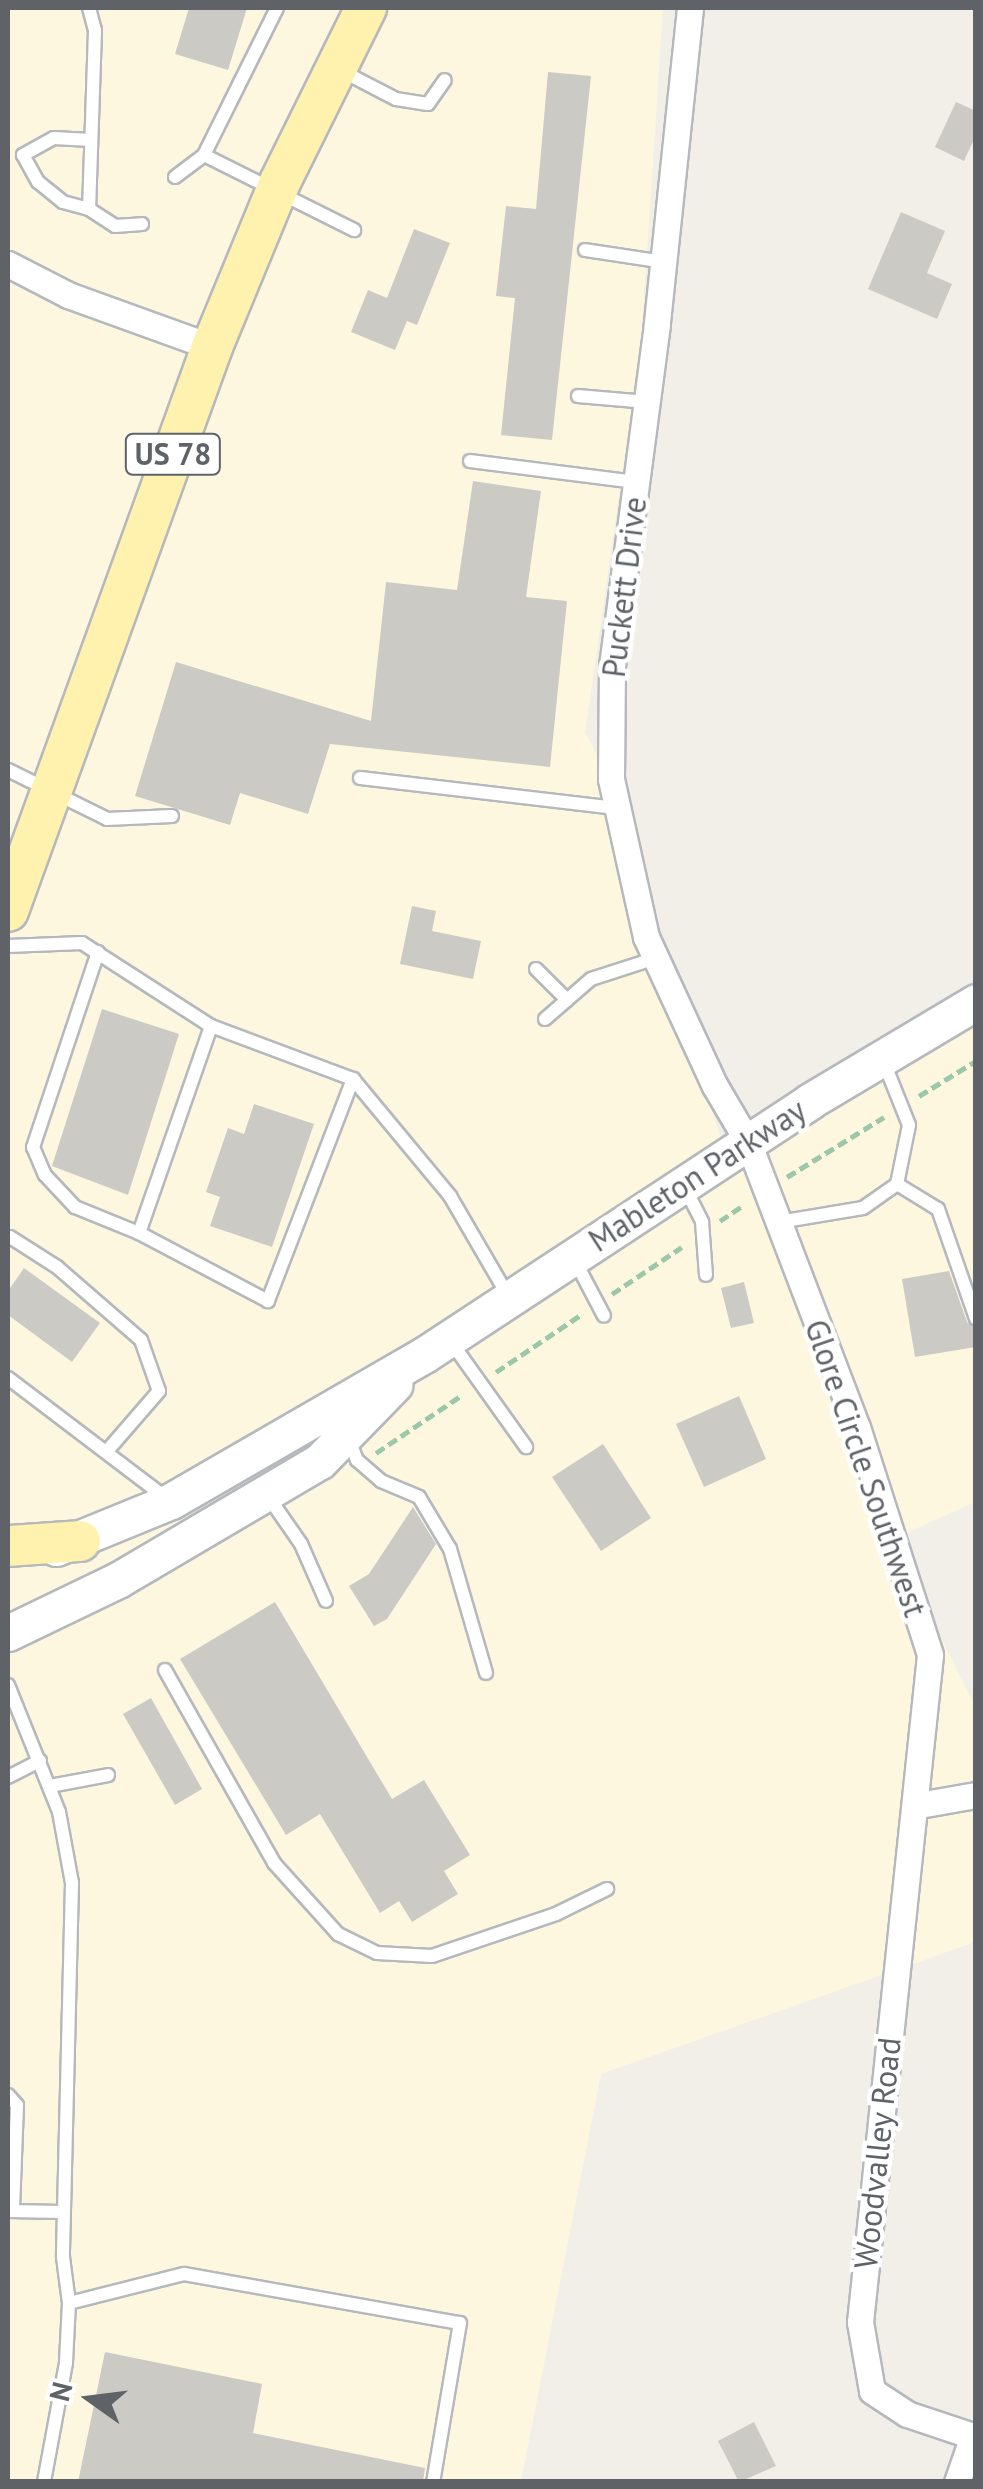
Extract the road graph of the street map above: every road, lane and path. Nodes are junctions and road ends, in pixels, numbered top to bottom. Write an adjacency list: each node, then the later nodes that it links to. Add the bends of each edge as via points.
1 (89, 8): 7 (lane, via 95,30)
2 (277, 8): 8 (lane)
3 (366, 8): 5 (main road, US 78)
4 (690, 8): 15 (street, Puckett Drive)
5 (336, 68): 6 (lane, via 396,99 428,104); 10 (main road, US 78)
6 (445, 80)
7 (92, 140): 11 (lane); 11 (lane, via 54,138 22,155 38,182 63,202)
8 (204, 155): 9 (lane); 10 (lane)
9 (175, 177)
10 (276, 192): 13 (lane); 17 (main road, US 78)
11 (89, 209): 12 (lane, via 115,226)
12 (142, 224)
13 (354, 230)
14 (585, 250): 15 (lane)
15 (664, 262): 19 (street, Puckett Drive)
16 (8, 264): 17 (street, via 68,295)
17 (212, 347): 24 (main road, US 78)
18 (578, 396): 19 (lane)
19 (647, 402): 21 (street, Puckett Drive)
20 (470, 461): 21 (lane)
21 (636, 482): 25 (street, Puckett Drive, via 612,665)
22 (8, 770): 24 (lane)
23 (360, 778): 25 (lane)
24 (51, 790): 26 (lane, via 107,819); 27 (main road, US 78)
25 (616, 808): 30 (street, Puckett Drive)
26 (172, 816)
27 (8, 911)
28 (8, 946): 29 (lane, via 82,942)
29 (98, 952): 35 (lane); 42 (lane, via 33,1146 46,1174 76,1207)
30 (656, 958): 32 (lane, via 591,979); 38 (street, Puckett Drive)
31 (536, 969): 32 (lane)
32 (567, 1000): 34 (lane)
33 (976, 1002): 36 (main road, Mableton Parkway)
34 (545, 1019)
35 (211, 1026): 37 (lane); 42 (lane)
36 (882, 1057): 38 (main road, Mableton Parkway); 39 (lane, via 909,1126)
37 (353, 1079): 42 (lane, via 268,1301); 46 (lane, via 450,1196)
38 (748, 1142): 40 (main road, Mableton Parkway); 41 (street, Glore Circle Southwest)
39 (897, 1184): 41 (lane, via 862,1208); 48 (lane, via 938,1209)
40 (684, 1187): 44 (main road, Mableton Parkway); 45 (lane, via 702,1222)
41 (778, 1222): 69 (street, Glore Circle Southwest, via 857,1428 930,1655)
42 (139, 1233)
43 (10, 1237): 53 (lane, via 57,1267 141,1340 159,1391)
44 (572, 1257): 46 (main road, Mableton Parkway); 47 (lane)
45 (706, 1275)
46 (507, 1294): 49 (main road, Mableton Parkway)
47 (604, 1316)
48 (976, 1319)
49 (436, 1347): 51 (main road, Mableton Parkway); 52 (lane); 55 (main road, Mableton Parkway)
50 (8, 1378): 53 (lane)
51 (346, 1433): 54 (main road, Mableton Parkway, via 320,1461); 62 (lane, via 357,1460 381,1481 419,1497 442,1536)
52 (526, 1447)
53 (107, 1451): 55 (lane)
54 (266, 1494): 59 (lane, via 301,1544); 60 (main road, Mableton Parkway, via 118,1580)
55 (171, 1502): 56 (main road, Mableton Parkway)
56 (80, 1540): 57 (main road); 58 (main road, Mableton Parkway)
57 (8, 1546)
58 (8, 1563)
59 (326, 1602)
60 (8, 1633)
61 (165, 1670): 70 (lane, via 274,1864 338,1934 376,1953 432,1956 556,1914)
62 (486, 1673)
63 (8, 1686): 64 (lane)
64 (40, 1761): 66 (lane); 67 (lane)
65 (108, 1775): 67 (lane)
66 (8, 1777)
67 (50, 1786): 73 (lane, via 72,1882)
68 (976, 1795): 69 (street)
69 (919, 1804): 75 (street, Woodvalley Road, via 870,2189 860,2322 872,2391 907,2414)
70 (607, 1888)
71 (8, 2096): 72 (lane, via 17,2105)
72 (10, 2211): 73 (lane)
73 (64, 2212): 74 (lane)
74 (69, 2303): 76 (lane, via 66,2363); 77 (lane, via 184,2274 460,2322)
75 (974, 2436): 78 (street)
76 (44, 2482)
77 (434, 2482)
78 (956, 2482)

